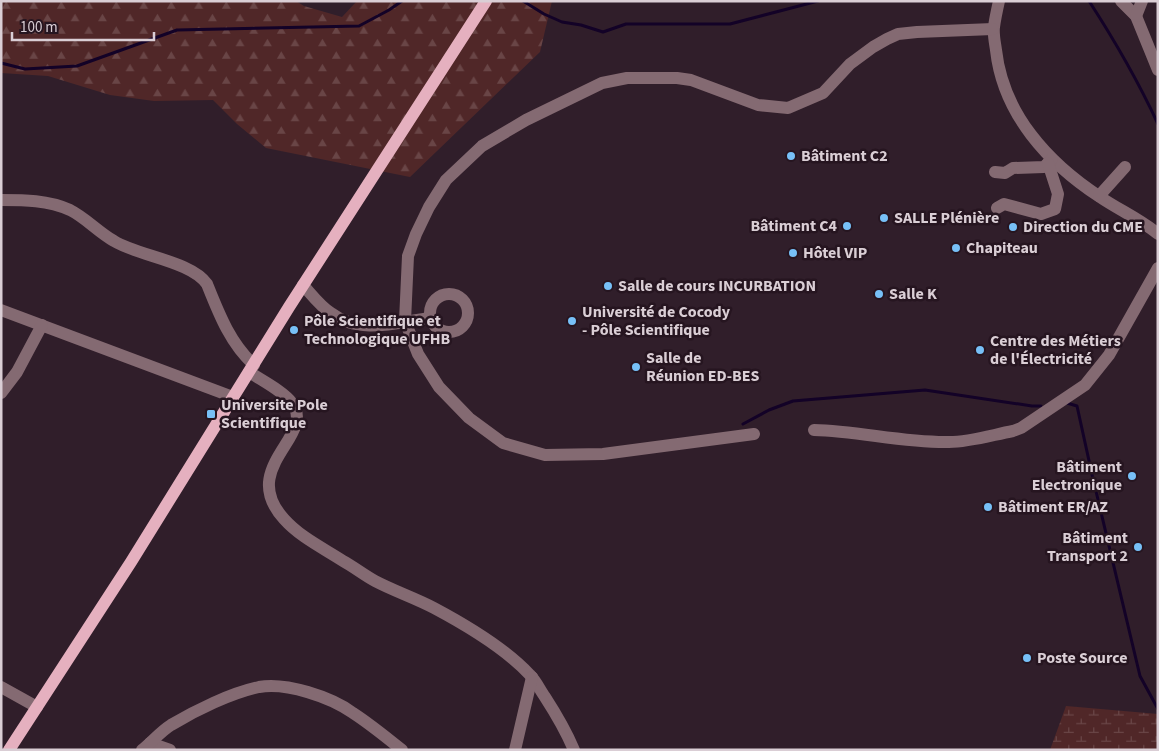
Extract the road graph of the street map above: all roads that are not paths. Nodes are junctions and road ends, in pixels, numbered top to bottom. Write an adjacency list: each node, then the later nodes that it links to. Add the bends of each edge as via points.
1 (486, 1): 16 (main road)
2 (999, 1): 6 (street)
3 (1121, 1): 5 (street)
4 (1142, 1): 5 (street)
5 (1136, 16): 7 (street)
6 (993, 29): 8 (street, via 1004,86 1015,111); 19 (street, via 892,36 850,64 823,93 788,108 758,105 691,80 665,76 602,83 526,120 482,146 446,180 429,207 408,256)
7 (1158, 70)
8 (1050, 161): 10 (street, via 1044,167); 11 (street); 13 (street, via 1058,194 1055,209 1041,214 1004,204)
9 (1125, 167): 11 (street)
10 (995, 172)
11 (1099, 196): 14 (street, via 1144,222)
12 (1, 200): 21 (street, via 28,200 69,210 114,242 202,277 232,340)
13 (997, 208)
14 (1158, 234)
15 (1158, 268): 24 (street, via 1109,355 1085,385 1022,428 950,442)
16 (303, 285): 19 (street, via 324,308 342,320 368,326); 21 (main road)
17 (1, 310): 20 (street)
18 (430, 318): 19 (street)
19 (405, 322): 25 (street, via 418,354 439,387 469,418 503,443 545,455 603,454)
20 (42, 325): 22 (street, via 17,372); 23 (street)
21 (251, 369): 23 (main road); 26 (street, via 286,397 295,410 296,427 269,477 271,498 283,518 300,534 376,581 471,629)
22 (1, 393)
23 (234, 396): 28 (main road)
24 (814, 430)
25 (754, 434)
26 (532, 677): 30 (street); 34 (street)
27 (1, 687): 28 (street)
28 (37, 707): 31 (main road)
29 (146, 746): 32 (street); 33 (street, via 170,726 199,710 236,694 260,687 281,686 324,698 352,712)
30 (573, 747): 35 (street)
31 (10, 750)
32 (170, 750)
33 (402, 750)
34 (515, 750)
35 (584, 750)

